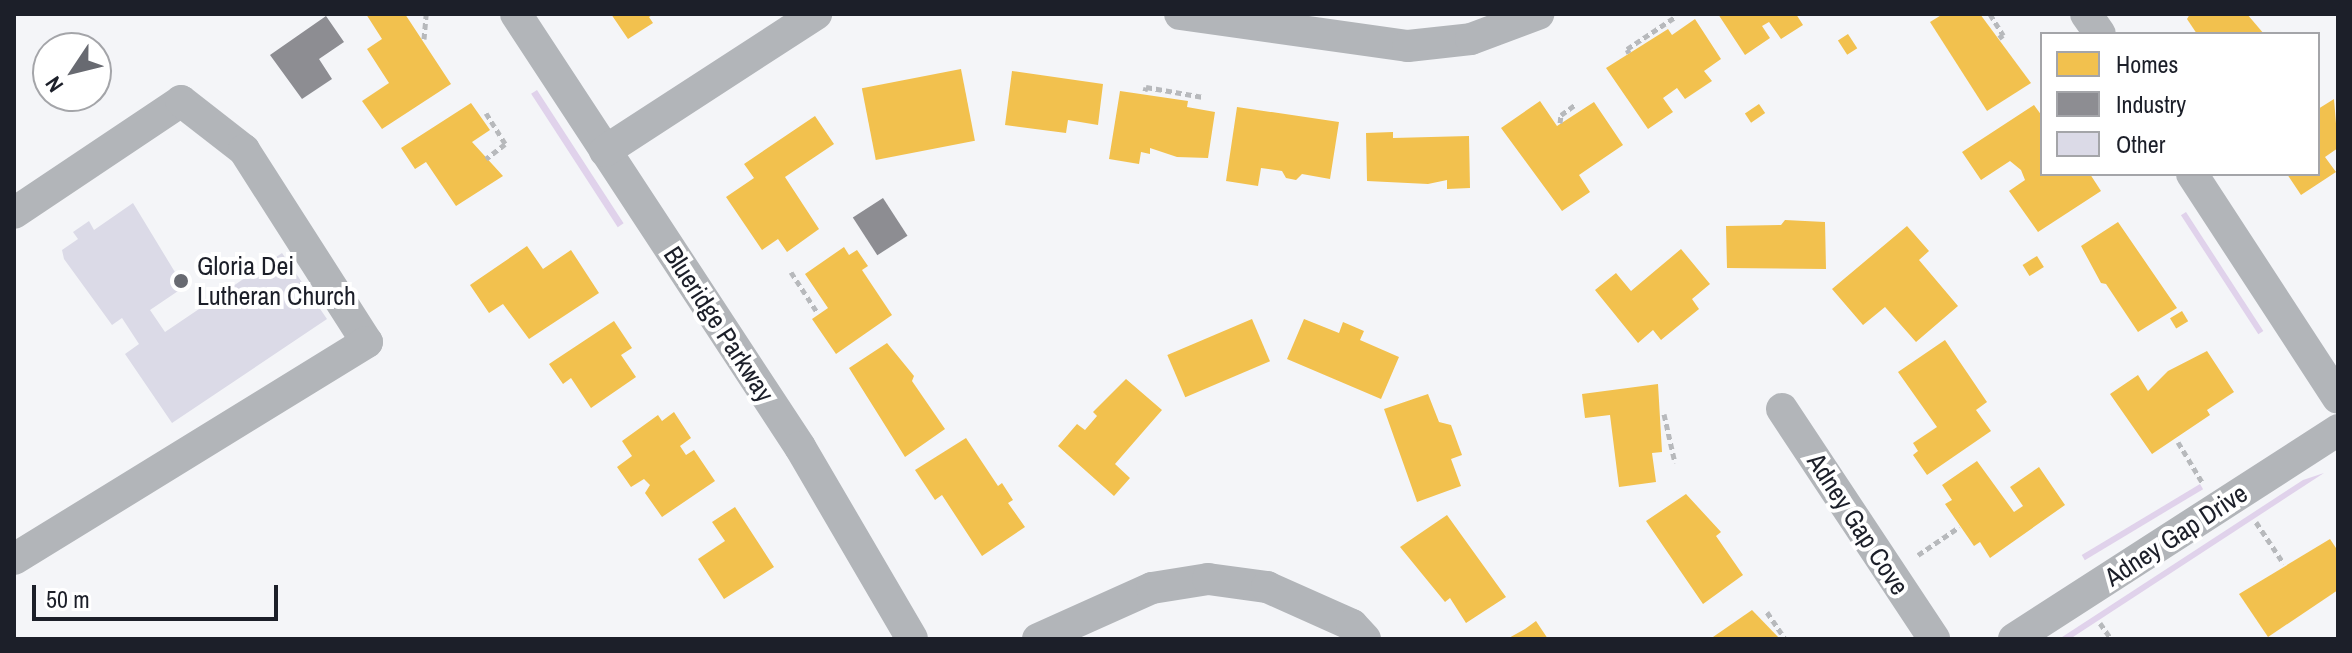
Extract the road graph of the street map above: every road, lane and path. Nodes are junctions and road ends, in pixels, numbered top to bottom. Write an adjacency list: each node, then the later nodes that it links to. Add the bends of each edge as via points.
1 (426, 14): 11 (path)
2 (516, 14): 18 (street, Blueridge Parkway)
3 (816, 14): 18 (street)
4 (1180, 14): 5 (street, via 1408,46 1471,39)
5 (1538, 14)
6 (1990, 14): 10 (path, via 2003,35)
7 (2086, 14): 9 (street)
8 (1675, 17): 12 (path, via 1627,49)
9 (2099, 32)
10 (1999, 38)
11 (424, 39)
12 (1629, 53)
13 (1145, 91): 14 (path, via 1146,87)
14 (1203, 97)
15 (1576, 104): 17 (path, via 1561,115)
16 (486, 113): 19 (path, via 505,144)
17 (1560, 123)
18 (605, 151): 38 (street, Blueridge Parkway, via 800,447)
19 (486, 159)
20 (2193, 176): 24 (street)
21 (14, 213): 34 (street, via 181,101 244,150 367,342)
22 (791, 272): 23 (path)
23 (817, 312)
24 (2338, 398)
25 (1782, 409): 42 (street, Adney Gap Cove)
26 (1664, 414): 29 (path)
27 (2338, 430): 43 (street, Adney Gap Drive)
28 (2178, 442): 30 (path)
29 (1675, 463)
30 (2205, 488)
31 (2256, 522): 35 (path)
32 (1959, 527): 33 (path)
33 (1918, 555)
34 (14, 559)
35 (2284, 564)
36 (1767, 612): 41 (path)
37 (2100, 623): 44 (path)
38 (912, 639)
39 (1038, 639): 40 (street, via 1152,588 1208,579 1267,587 1352,625)
40 (1365, 639)
41 (1785, 639)
42 (1934, 639)
43 (2014, 639)
44 (2111, 639)

